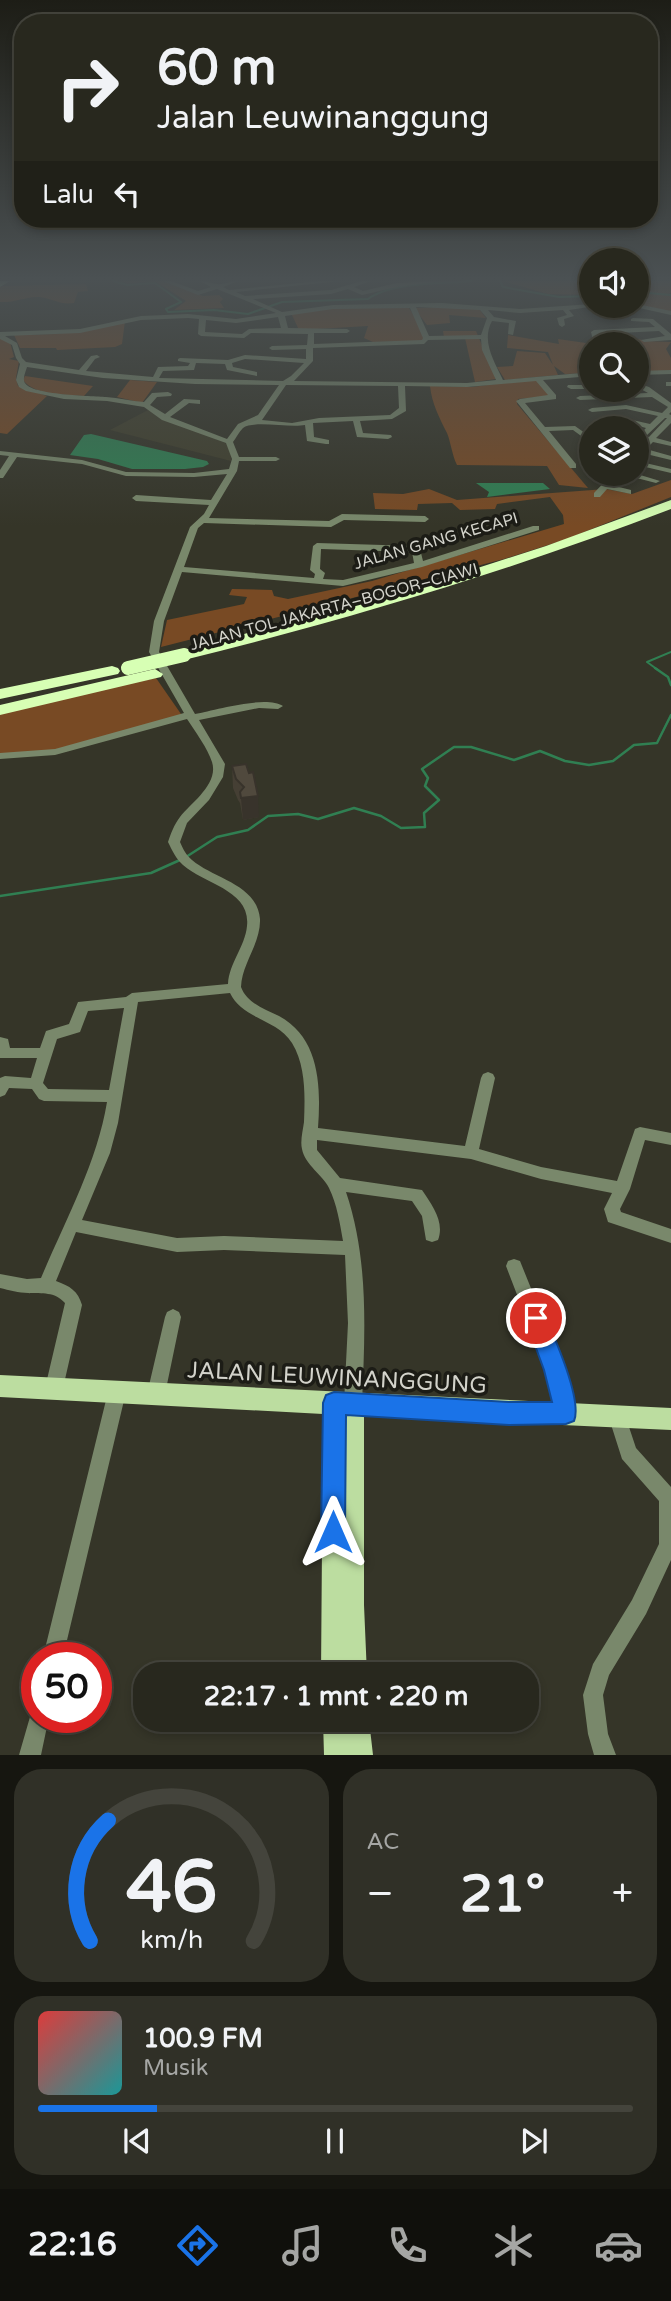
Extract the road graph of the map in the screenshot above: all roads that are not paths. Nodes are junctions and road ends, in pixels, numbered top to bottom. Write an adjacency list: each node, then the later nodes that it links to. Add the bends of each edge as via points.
1 (228, 362): 10 (street, via 228,367)
2 (89, 363): 8 (street)
3 (193, 363): 12 (street, via 191,368 162,369)
4 (307, 363): 16 (street)
5 (492, 363): 15 (street)
6 (24, 364): 8 (street); 26 (street, via 22,385 38,392)
7 (671, 372): 9 (street)
8 (81, 373): 12 (street)
9 (649, 373)
10 (254, 374)
11 (579, 375): 13 (street)
12 (155, 379): 16 (street)
13 (537, 379): 14 (street); 37 (street, via 553,397 520,400)
14 (521, 380): 15 (street); 23 (street)
15 (500, 382): 17 (street)
16 (284, 383): 17 (street); 33 (street, via 261,417)
17 (401, 383): 32 (street, via 403,409 396,416)
18 (668, 386): 21 (street)
19 (571, 387): 20 (street)
20 (579, 387)
21 (650, 393): 28 (street)
22 (168, 394): 26 (street, via 155,394)
23 (532, 394)
24 (197, 402): 31 (street, via 187,401)
25 (621, 402): 27 (street)
26 (146, 405): 31 (street)
27 (626, 407): 29 (street); 30 (street)
28 (671, 407): 30 (street)
29 (592, 410)
30 (668, 417): 36 (street); 38 (street)
31 (165, 418): 43 (street)
32 (356, 419): 34 (street); 41 (street, via 360,435)
33 (252, 421): 34 (street); 43 (street, via 241,426)
34 (309, 423): 44 (street, via 310,439)
35 (649, 426): 36 (street)
36 (652, 427): 40 (street)
37 (544, 429): 39 (street); 53 (street)
38 (666, 429): 42 (street)
39 (579, 431)
40 (649, 431)
41 (388, 437)
42 (651, 439): 45 (street)
43 (229, 442): 50 (street)
44 (326, 442)
45 (671, 444)
46 (649, 449): 49 (street)
47 (0, 453): 48 (street)
48 (15, 454): 55 (street, via 82,462 126,474); 56 (street)
49 (671, 458)
50 (236, 459): 51 (street); 55 (street)
51 (276, 459)
52 (649, 465): 54 (street)
53 (573, 466)
54 (668, 469)
55 (231, 474): 63 (street)
56 (0, 476)
57 (649, 479): 58 (street)
58 (656, 481)
59 (606, 486): 60 (street); 61 (street)
60 (628, 492)
61 (597, 495)
62 (136, 498): 63 (street)
63 (213, 503): 67 (street)
64 (671, 504): 72 (highway, JALAN TOL JAKARTA–BOGOR–CIAWI, via 474,576)
65 (671, 518): 72 (highway, JALAN TOL JAKARTA–BOGOR–CIAWI, via 495,583)
66 (425, 519): 67 (street, via 342,517 331,524)
67 (202, 520): 70 (street, via 194,527)
68 (536, 528): 69 (street, JALAN GANG KECAPI)
69 (419, 565): 71 (street, JALAN GANG KECAPI, via 353,582); 71 (street, via 416,549 317,547)
70 (178, 569): 71 (street, JALAN GANG KECAPI); 76 (street, via 159,621 154,652)
71 (318, 581)
72 (188, 660): 73 (highway, JALAN TOL JAKARTA–BOGOR–CIAWI, bridge); 75 (highway, JALAN TOL JAKARTA–BOGOR–CIAWI, via 155,674)
73 (0, 692)
74 (278, 706): 76 (street)
75 (0, 710)
76 (191, 717): 77 (street, via 55,752); 78 (street, via 216,755 218,775 205,799 179,824 174,842 184,860 251,907 252,932)
77 (0, 756)
78 (234, 988): 79 (street, via 137,996); 86 (street, via 242,1000 290,1030 299,1042 314,1099)
79 (131, 1002): 81 (street, via 85,1005 76,1027 53,1034); 85 (street)
80 (0, 1042): 81 (street, via 2,1053)
81 (44, 1053): 83 (street)
82 (488, 1079): 88 (street)
83 (36, 1084): 84 (street, via 5,1082); 85 (street, via 44,1095)
84 (0, 1091)
85 (116, 1096): 91 (street, via 102,1153)
86 (310, 1133): 88 (street); 89 (street, via 312,1156)
87 (671, 1139): 90 (street, via 640,1133)
88 (471, 1153): 90 (street)
89 (336, 1184): 92 (street, via 416,1195 430,1215); 94 (street)
90 (622, 1189): 93 (street, via 612,1209 614,1217)
91 (73, 1225): 94 (street, via 177,1245); 97 (street)
92 (432, 1235)
93 (671, 1236)
94 (351, 1248): 103 (street, via 357,1301)
95 (514, 1266): 104 (street, via 555,1370)
96 (0, 1281): 97 (street)
97 (46, 1285): 100 (street, via 67,1293 74,1305)
98 (173, 1317): 102 (street)
99 (0, 1386): 100 (main road, JALAN LEUWINANGGUNG)
100 (54, 1388): 101 (main road, JALAN LEUWINANGGUNG)
101 (117, 1392): 102 (main road, JALAN LEUWINANGGUNG); 107 (street)
102 (156, 1394): 103 (main road, JALAN LEUWINANGGUNG)
103 (347, 1396): 104 (main road, JALAN LEUWINANGGUNG, via 509,1413); 108 (main road); 109 (main road)
104 (566, 1413): 105 (main road, JALAN LEUWINANGGUNG)
105 (617, 1415): 106 (main road, JALAN LEUWINANGGUNG); 116 (street, via 628,1452 668,1497 668,1545 639,1607 600,1671 593,1695)
106 (671, 1419)
107 (57, 1642)
108 (335, 1662)
109 (353, 1662)
110 (337, 1732): 114 (main road)
111 (357, 1732): 115 (main road)
112 (35, 1733): 113 (street)
113 (30, 1755)
114 (338, 1755)
115 (359, 1755)
116 (605, 1755)

